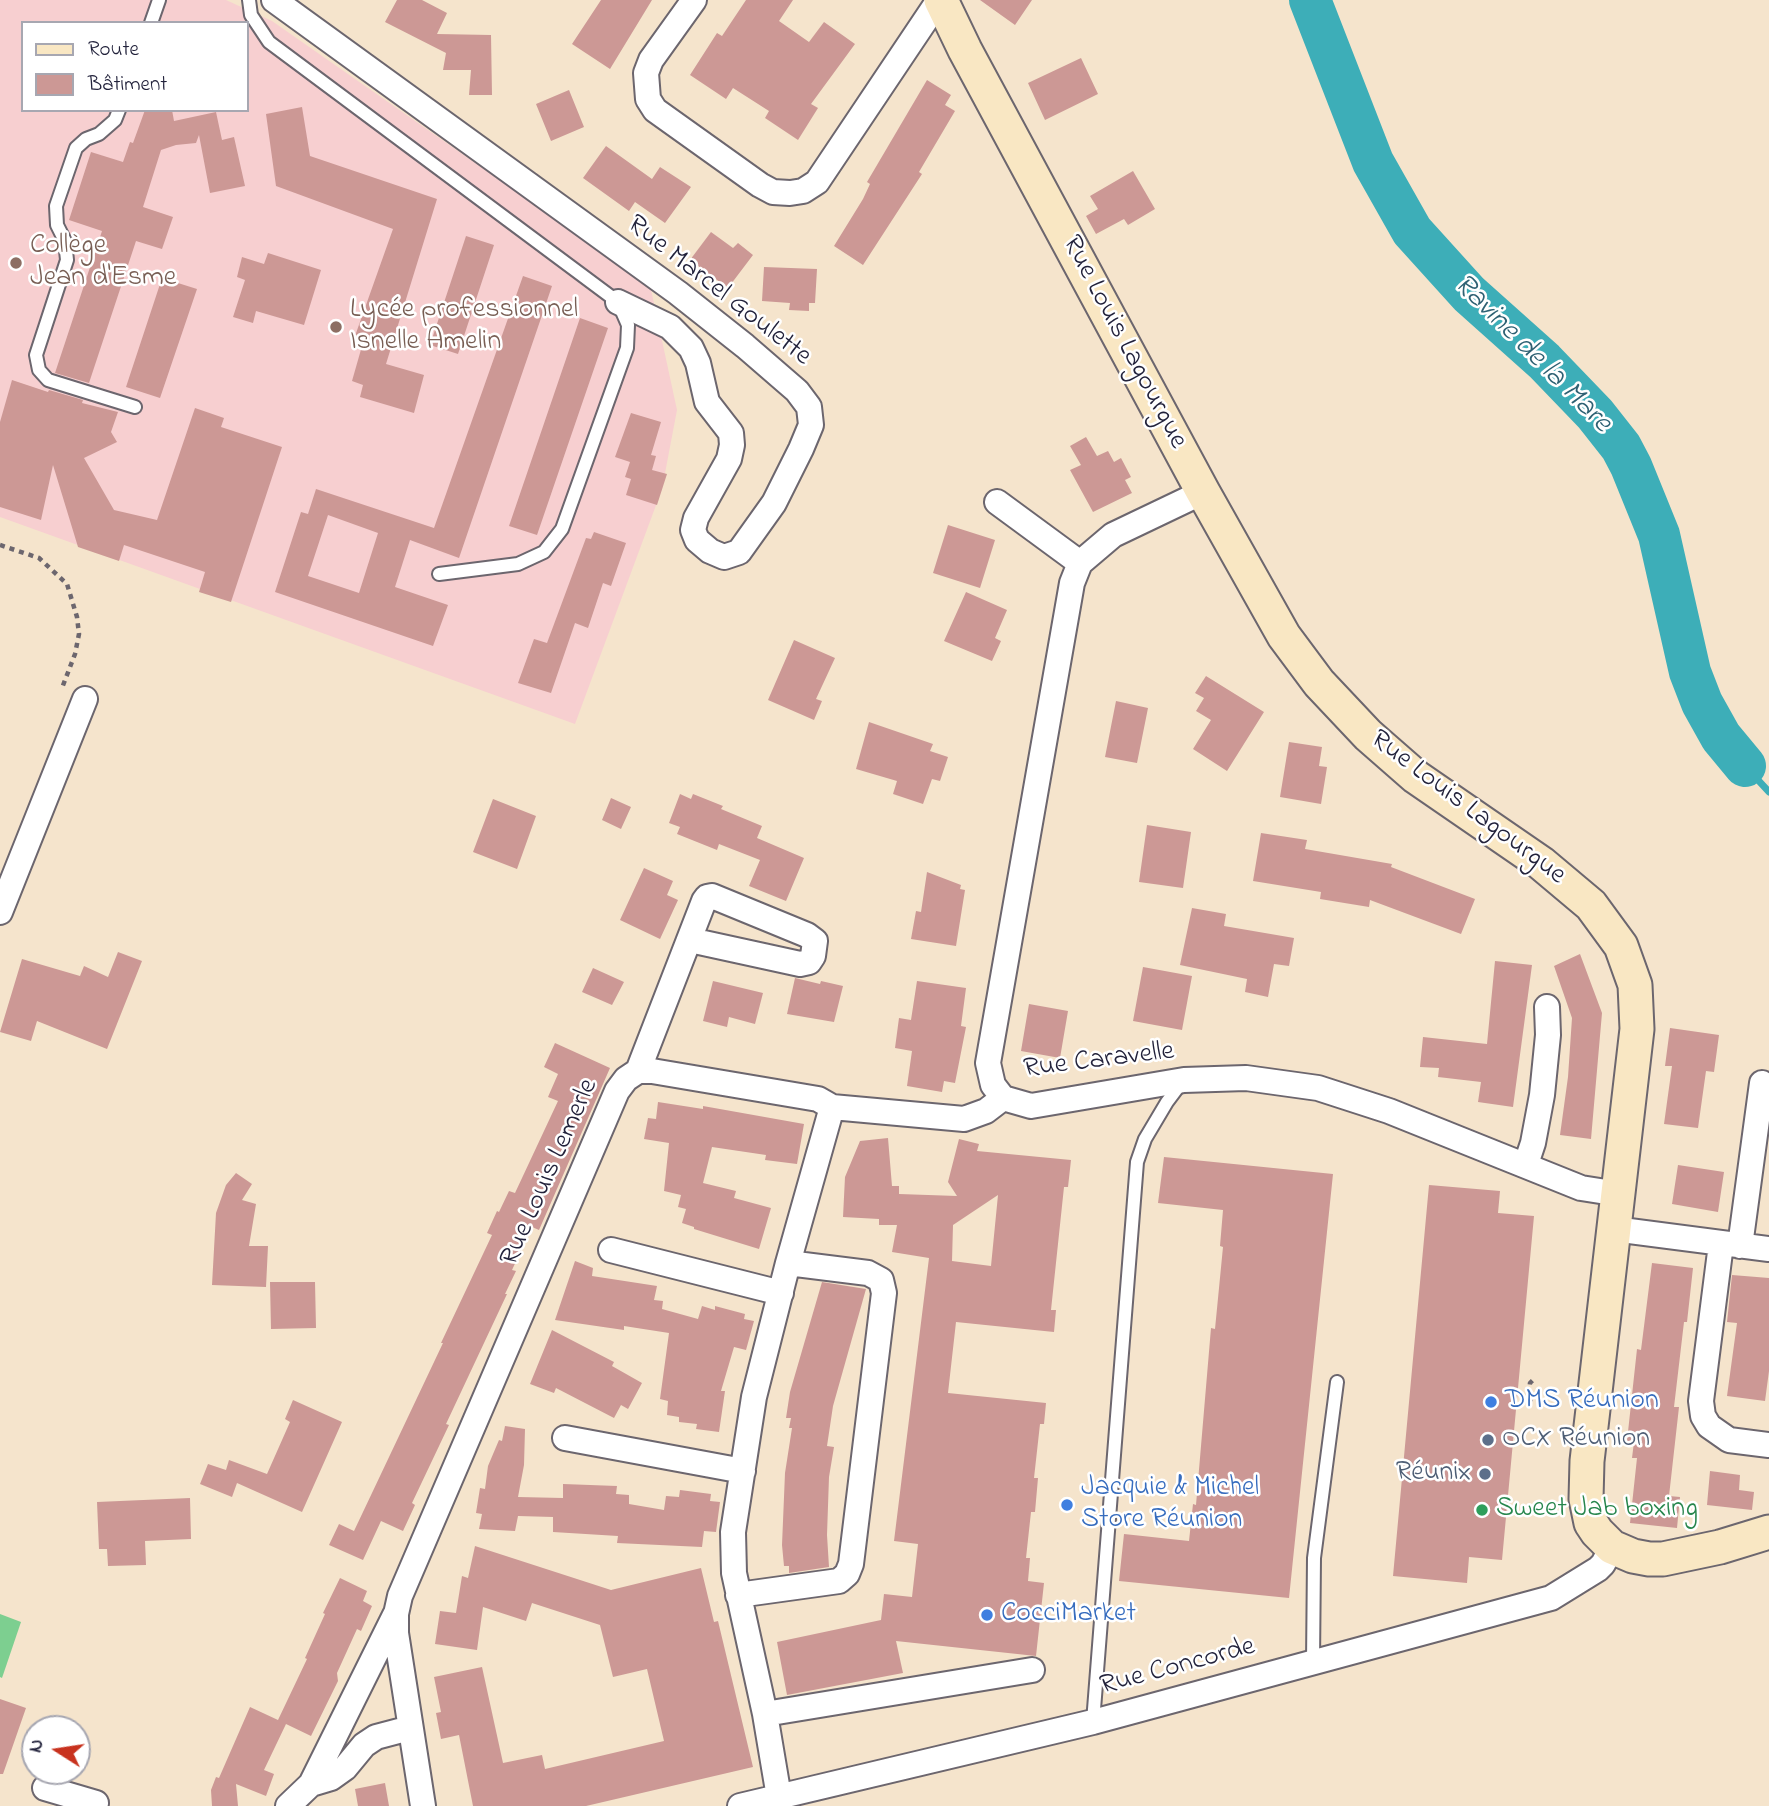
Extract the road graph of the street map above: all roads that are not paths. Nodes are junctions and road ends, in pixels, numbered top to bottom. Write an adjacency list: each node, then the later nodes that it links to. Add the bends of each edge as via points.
1 (159, 0): 6 (lane)
2 (248, 0): 8 (lane, via 251,15 269,42)
3 (274, 0): 8 (street, Rue Marcel Goulette, via 678,293 797,391 808,407 810,425 774,503 739,552 724,557 710,551 693,530 732,445 731,433 707,402 691,348 670,327)
4 (694, 0): 5 (street, via 651,60 646,74 648,99 655,110 760,185 790,193 817,182)
5 (940, 0): 10 (main road, Rue Louis Lagourgue)
6 (152, 21)
7 (118, 112): 9 (lane, via 99,134 76,148 56,206 67,260 36,355 39,370 48,380)
8 (618, 302): 13 (lane, via 628,325 627,348 562,529 544,552 518,565)
9 (135, 407)
10 (1203, 492): 12 (street, via 1112,535); 24 (main road, Rue Louis Lagourgue, via 1284,636 1319,683 1416,777 1541,863 1591,905 1621,946 1635,985 1637,1029)
11 (996, 502): 12 (street)
12 (1080, 563): 21 (street, Rue Caravelle, via 1066,605 988,1063 993,1084)
13 (439, 574)
14 (85, 699): 15 (street)
15 (0, 912)
16 (690, 940): 16 (street, via 704,901 712,896 815,941 810,962 800,964); 18 (street)
17 (1547, 1007): 23 (street, via 1542,1094)
18 (638, 1071): 22 (street, Rue Louis Lemerle, via 818,1099); 40 (street, Rue Louis Lemerle, via 617,1091 406,1580)
19 (1184, 1080): 21 (street, Rue Caravelle, via 1031,1106); 23 (street, Rue Caravelle, via 1246,1078 1318,1088); 44 (lane, via 1145,1139 1137,1162)
20 (1762, 1083): 26 (street)
21 (1003, 1098): 22 (street, Rue Louis Lemerle, via 964,1119)
22 (832, 1107): 29 (street)
23 (1526, 1164): 24 (street, Rue Caravelle, via 1581,1188)
24 (1619, 1194): 25 (main road, Rue Louis Lagourgue)
25 (1614, 1229): 26 (street); 36 (main road, Rue Louis Lagourgue, via 1586,1483 1591,1523)
26 (1730, 1245): 27 (street); 33 (street, via 1701,1401 1703,1416 1729,1440)
27 (1769, 1249)
28 (611, 1250): 30 (street)
29 (788, 1263): 30 (street); 39 (street, via 868,1273 881,1280 884,1293 850,1564 839,1581)
30 (781, 1293): 34 (street, via 754,1397)
31 (1337, 1382): 41 (lane, via 1314,1558)
32 (565, 1438): 34 (street)
33 (1769, 1445)
34 (743, 1471): 39 (street, via 733,1532)
35 (1769, 1532): 37 (main road)
36 (1612, 1547): 37 (main road, via 1633,1556 1663,1559); 41 (street, Rue Concorde, via 1604,1564 1551,1598)
37 (1720, 1547): 38 (main road)
38 (1769, 1552)
39 (738, 1595): 43 (street)
40 (396, 1614): 45 (street, Rue Louis Lemerle); 46 (street, Rue Louis Lemerle)
41 (1313, 1662): 44 (street, Rue Concorde)
42 (1032, 1670): 43 (street)
43 (765, 1714): 48 (street)
44 (1093, 1722): 48 (street, Rue Concorde)
45 (411, 1728): 46 (street, Rue Louis Lemerle, via 376,1737 331,1778); 52 (street, Rue Louis Lemerle)
46 (310, 1784): 51 (street, Rue Louis Lemerle)
47 (45, 1788): 49 (street)
48 (779, 1797): 53 (street, Rue Concorde)
49 (69, 1801): 50 (street)
50 (96, 1803)
51 (288, 1806)
52 (423, 1806)
53 (740, 1806)

